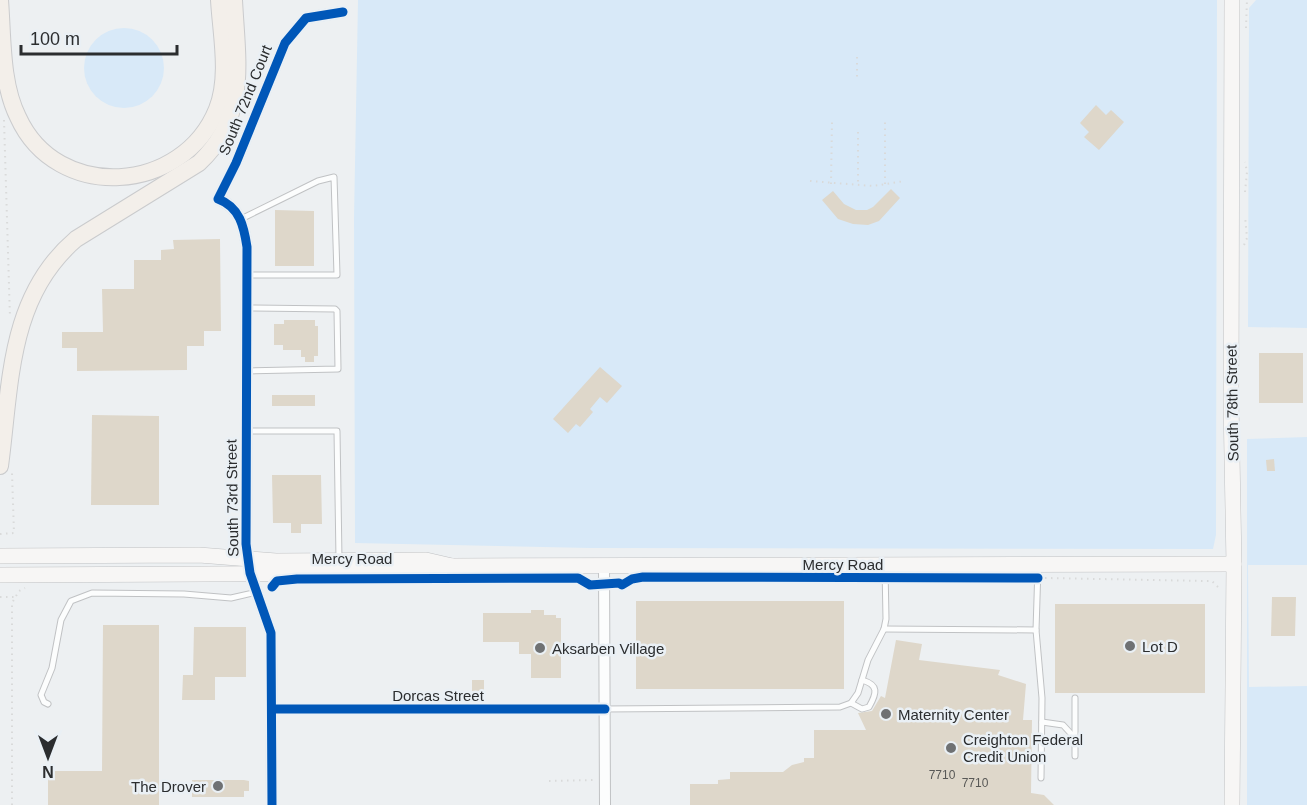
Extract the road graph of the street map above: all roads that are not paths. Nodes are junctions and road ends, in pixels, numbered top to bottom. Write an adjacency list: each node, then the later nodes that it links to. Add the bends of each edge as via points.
1 (0, 0): 2 (main road, via 9,86 18,118 34,141 59,163 85,175 115,179 147,174 165,166 191,149 210,124 218,108 224,75)
2 (219, 0)
3 (234, 0): 11 (main road, via 236,97 221,138 185,174 98,224 62,250 37,283 19,327)
4 (1232, 0): 16 (main road, South 78th Street)
5 (343, 12): 6 (street, South 72nd Court, via 306,18 285,42 218,199 228,203)
6 (241, 219): 7 (street, South 73rd Street); 7 (lane, via 334,177 337,275)
7 (247, 275): 8 (street, South 73rd Street)
8 (247, 309): 9 (street, South 73rd Street); 9 (lane, via 335,309 338,369)
9 (247, 371): 10 (street, South 73rd Street)
10 (246, 431): 13 (lane, via 337,431); 17 (street, South 73rd Street)
11 (0, 466)
12 (0, 556): 17 (main road, Mercy Road, via 199,555)
13 (339, 560): 17 (main road, Mercy Road); 18 (main road, Mercy Road, via 426,560)
14 (604, 564): 15 (main road, Mercy Road); 18 (main road, Mercy Road); 28 (street)
15 (885, 564): 19 (main road, Mercy Road); 22 (lane)
16 (1234, 564): 19 (main road, Mercy Road); 36 (main road, South 78th Street)
17 (249, 566): 18 (main road, Mercy Road, via 397,573); 20 (main road, Mercy Road); 21 (street, South 73rd Street)
18 (452, 566)
19 (1038, 571): 23 (lane)
20 (0, 575)
21 (257, 592): 27 (lane, via 231,598 92,593 71,601 61,620 50,674 41,695); 29 (street, South 73rd Street, via 271,633)
22 (884, 629): 23 (lane); 24 (lane)
23 (1036, 630): 30 (lane)
24 (862, 680): 26 (lane); 26 (lane, via 872,683 876,695 869,707 862,709)
25 (1076, 698): 31 (lane)
26 (851, 703): 28 (lane, via 840,707)
27 (48, 704)
28 (605, 709): 29 (street, Dorcas Street); 35 (street)
29 (272, 710): 34 (street, South 73rd Street)
30 (1042, 722): 31 (lane, via 1063,725); 33 (lane)
31 (1075, 738): 32 (lane)
32 (1075, 756)
33 (1041, 778)
34 (272, 805)
35 (605, 805)
36 (1232, 805)

